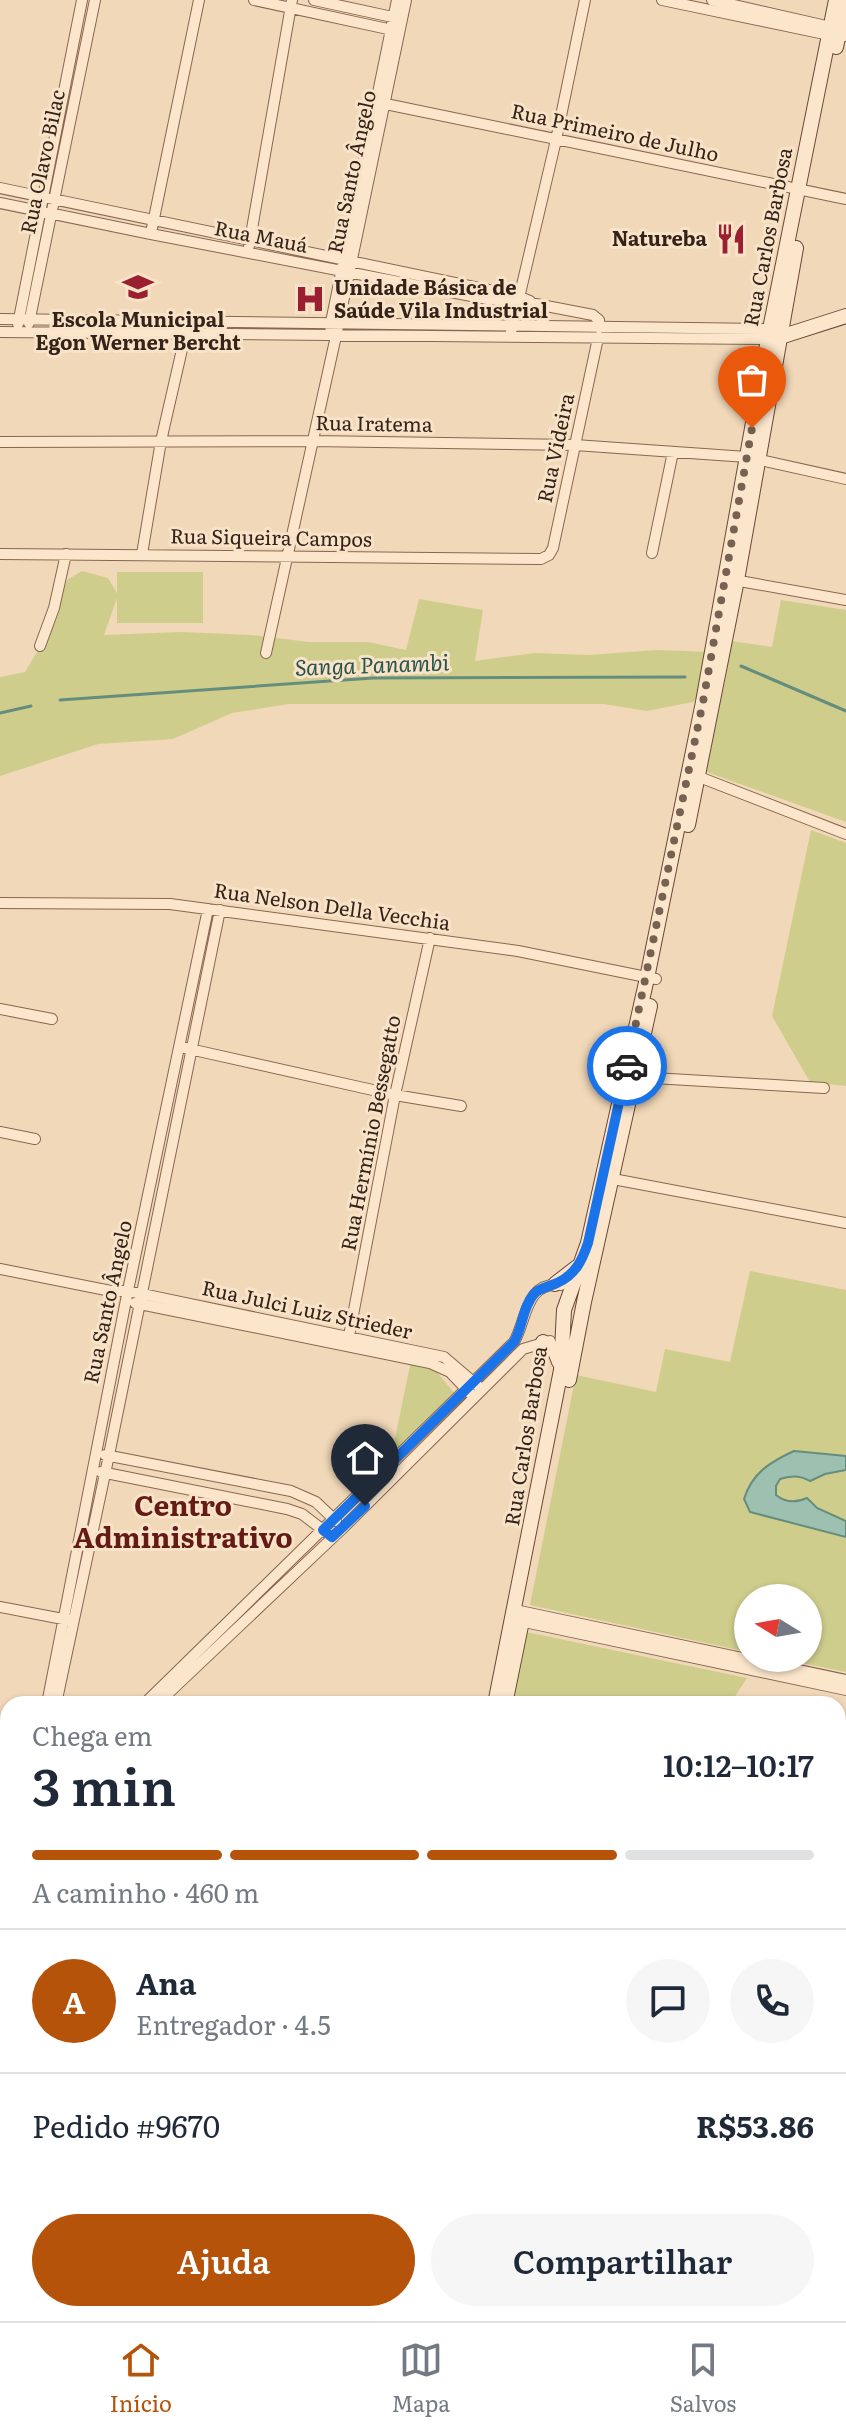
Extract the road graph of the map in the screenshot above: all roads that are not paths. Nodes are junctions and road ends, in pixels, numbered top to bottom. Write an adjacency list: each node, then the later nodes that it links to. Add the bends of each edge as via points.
1 (82, 0): 21 (street, Rua Olavo Bilac)
2 (95, 0): 21 (street, Rua Olavo Bilac)
3 (199, 0): 25 (street)
4 (254, 0): 13 (street)
5 (314, 0): 14 (street)
6 (397, 0): 14 (street)
7 (406, 0): 14 (street, Rua Santo Ângelo)
8 (585, 0): 18 (street)
9 (662, 0): 16 (street)
10 (712, 0): 16 (street)
11 (836, 0): 16 (street, Rua Carlos Barbosa)
12 (846, 1): 16 (street, Rua Carlos Barbosa)
13 (291, 4): 15 (street); 27 (street)
14 (398, 18): 15 (street, Rua Santo Ângelo)
15 (395, 30): 17 (street, Rua Santo Ângelo)
16 (838, 33): 20 (street, Rua Carlos Barbosa)
17 (381, 103): 18 (street, Rua Primeiro de Julho); 28 (street, Rua Santo Ângelo)
18 (556, 140): 20 (street, Rua Primeiro de Julho); 29 (street)
19 (0, 188): 21 (street)
20 (802, 190): 22 (street, Rua Primeiro de Julho); 39 (street, Rua Carlos Barbosa)
21 (47, 198): 24 (street, Rua Olavo Bilac); 25 (street)
22 (846, 199)
23 (0, 203): 24 (street, Rua Mauá)
24 (45, 211): 26 (street, Rua Mauá); 32 (street, Rua Olavo Bilac)
25 (153, 222): 26 (street); 27 (street)
26 (151, 234): 27 (street, Rua Mauá)
27 (249, 247): 28 (street, Rua Mauá)
28 (345, 266): 29 (street, Rua Mauá); 34 (street, Rua Santo Ângelo)
29 (517, 300): 35 (street); 38 (street, Rua Mauá, via 593,315 599,320)
30 (846, 316): 39 (street)
31 (0, 319): 32 (street)
32 (24, 319): 33 (street); 37 (street, Rua Olavo Bilac)
33 (187, 322): 34 (street); 40 (street)
34 (334, 323): 35 (street); 41 (street, Rua Santo Ângelo)
35 (511, 325): 38 (street); 42 (street)
36 (0, 332): 37 (street)
37 (22, 333): 40 (street)
38 (598, 333): 39 (street); 42 (street); 46 (street, Rua Videira)
39 (778, 334): 48 (street, Rua Carlos Barbosa)
40 (185, 336): 41 (street); 43 (street)
41 (333, 336): 42 (street); 44 (street, Rua Santo Ângelo)
42 (510, 338)
43 (161, 441): 44 (street, Rua Iratema); 45 (street, Rua Iratema); 53 (street)
44 (313, 441): 46 (street, Rua Iratema); 54 (street, Rua Santo Ângelo)
45 (0, 442)
46 (575, 445): 47 (street, Rua Iratema); 55 (street, Rua Videira, via 553,548)
47 (673, 452): 48 (street, Rua Iratema); 50 (street)
48 (753, 459): 49 (street, Rua Iratema); 56 (street, Rua Carlos Barbosa)
49 (846, 479)
50 (652, 553)
51 (0, 554): 52 (street, Rua Siqueira Campos)
52 (66, 554): 53 (street, Rua Siqueira Campos); 58 (street)
53 (142, 554): 54 (street, Rua Siqueira Campos)
54 (285, 558): 55 (street, Rua Siqueira Campos); 59 (street, Rua Santo Ângelo)
55 (541, 559)
56 (731, 579): 57 (street); 60 (street, Rua Carlos Barbosa)
57 (846, 600)
58 (40, 646)
59 (266, 653)
60 (693, 775): 61 (street); 65 (street, Rua Carlos Barbosa)
61 (846, 834)
62 (0, 903): 63 (street, Rua Nelson Della Vecchia, via 170,904)
63 (214, 910): 64 (street, Rua Nelson Della Vecchia); 68 (street, Rua Santo Ângelo)
64 (430, 938): 65 (street, Rua Nelson Della Vecchia); 71 (street, Rua Hermínio Bessegatto)
65 (651, 978): 69 (street, Rua Carlos Barbosa); 77 (street, Rua Carlos Barbosa)
66 (0, 1009): 67 (street)
67 (52, 1019)
68 (185, 1048): 71 (street); 81 (street, Rua Santo Ângelo); 82 (street, Rua Santo Ângelo)
69 (636, 1077): 70 (street); 75 (street, Rua Carlos Barbosa)
70 (824, 1088)
71 (395, 1095): 72 (street); 85 (street, Rua Hermínio Bessegatto)
72 (461, 1106)
73 (0, 1132): 74 (street)
74 (35, 1139)
75 (613, 1179): 76 (street); 83 (street, Rua Carlos Barbosa)
76 (846, 1223)
77 (581, 1264): 79 (street); 80 (street, Rua Carlos Barbosa)
78 (0, 1269): 81 (street, Rua Julci Luiz Strieder)
79 (555, 1284): 80 (street); 89 (street, via 533,1294 514,1342)
80 (571, 1287): 83 (street); 86 (street, Rua Carlos Barbosa)
81 (127, 1295): 82 (street, Rua Julci Luiz Strieder); 90 (street, Rua Santo Ângelo)
82 (141, 1299): 85 (street, Rua Julci Luiz Strieder); 89 (street, Rua Julci Luiz Strieder, via 430,1363); 91 (street, Rua Santo Ângelo)
83 (584, 1302): 84 (street, Rua Carlos Barbosa)
84 (579, 1328): 86 (street); 93 (street, Rua Carlos Barbosa)
85 (349, 1336): 89 (street, Rua Julci Luiz Strieder, via 444,1357)
86 (562, 1340): 87 (street); 88 (street, Rua Carlos Barbosa)
87 (543, 1342): 88 (street, via 554,1349); 89 (street, via 523,1349)
88 (561, 1370): 93 (street, Rua Carlos Barbosa)
89 (474, 1390): 95 (street, via 394,1457); 96 (street)
90 (95, 1453): 91 (street); 92 (street, Rua Santo Ângelo)
91 (109, 1455): 94 (street, Rua Santo Ângelo); 95 (street, via 291,1491 316,1502)
92 (92, 1470): 94 (street); 101 (street, Rua Santo Ângelo)
93 (547, 1470): 100 (street, Rua Carlos Barbosa)
94 (105, 1473): 97 (street, via 287,1509); 101 (street, Rua Santo Ângelo)
95 (334, 1519): 96 (street); 97 (street)
96 (343, 1528): 98 (street)
97 (323, 1530): 98 (street); 102 (street)
98 (332, 1537): 102 (street)
99 (0, 1607): 101 (street)
100 (518, 1616): 103 (street); 104 (street); 109 (street, Rua Carlos Barbosa); 110 (street, Rua Carlos Barbosa)
101 (68, 1620): 105 (street, Rua Santo Ângelo); 106 (street, Rua Santo Ângelo)
102 (191, 1666): 107 (street); 108 (street)
103 (846, 1680)
104 (846, 1690)
105 (49, 1696)
106 (57, 1696)
107 (154, 1696)
108 (164, 1696)
109 (497, 1696)
110 (506, 1696)

